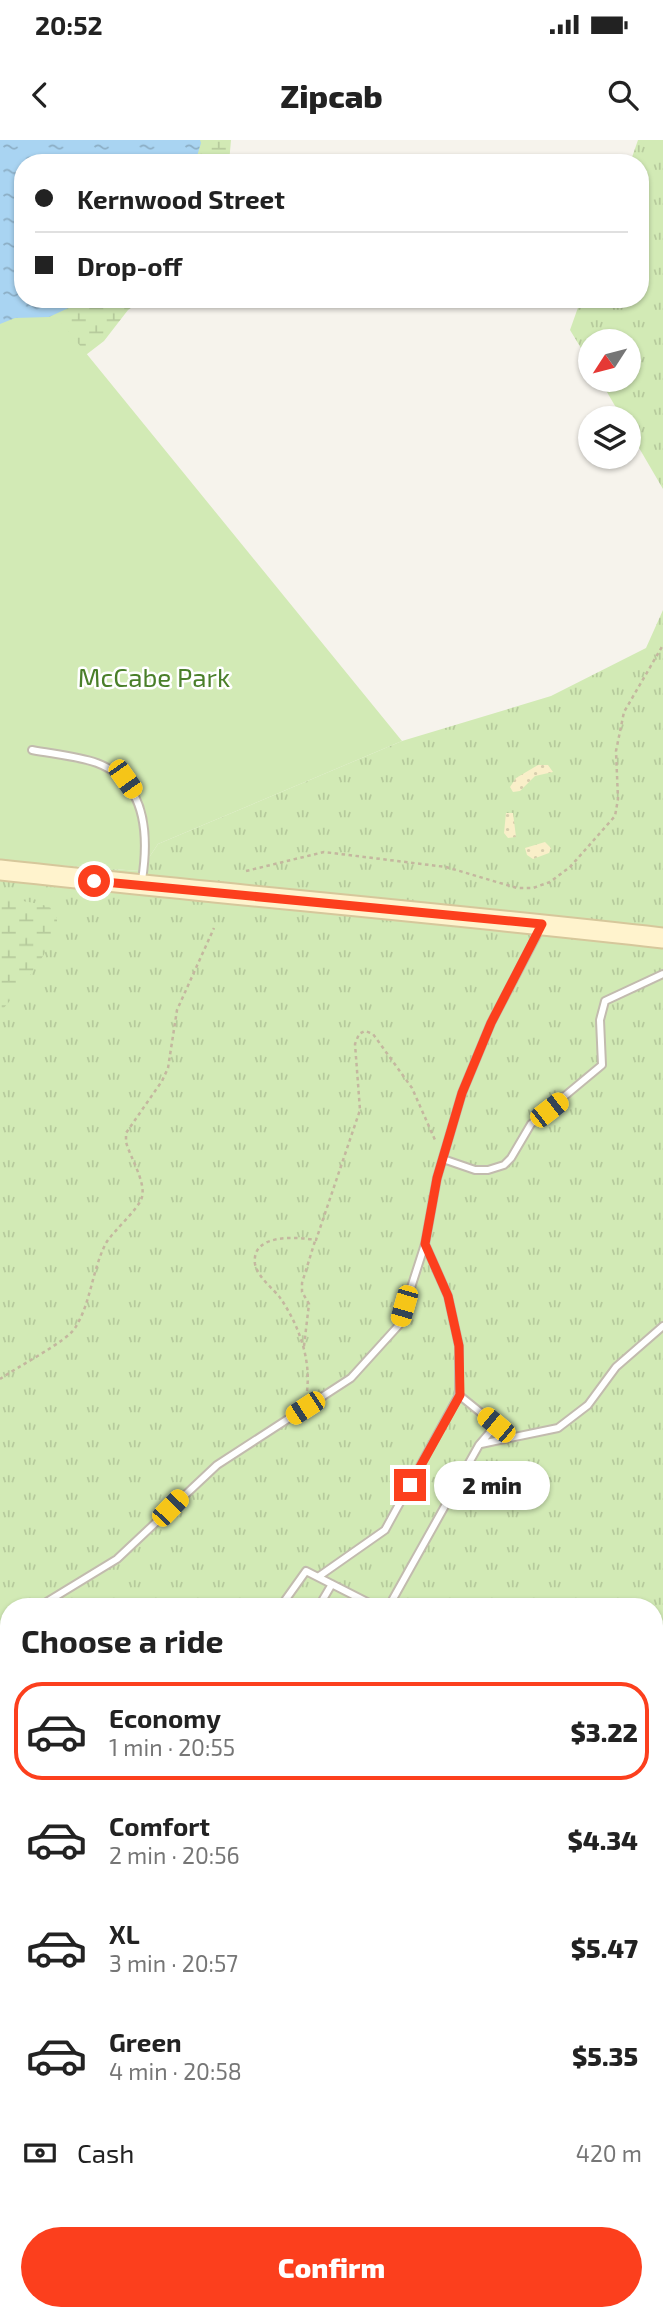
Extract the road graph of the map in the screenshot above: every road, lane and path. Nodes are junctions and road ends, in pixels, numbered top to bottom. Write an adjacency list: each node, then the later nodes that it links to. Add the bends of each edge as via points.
1 (663, 645): 4 (path, via 624,712 616,751 615,816 570,867 550,882 517,888 446,867 324,852)
2 (32, 750): 5 (lane, via 97,763 125,779 138,798 144,832)
3 (0, 870): 5 (main road)
4 (246, 871)
5 (141, 886): 6 (main road)
6 (542, 924): 8 (main road); 10 (lane, via 491,1023 462,1093)
7 (214, 928): 15 (path, via 177,1010 168,1068 126,1133 143,1189 142,1200 108,1241 96,1264 75,1329)
8 (663, 938)
9 (663, 974): 10 (lane, via 605,1001 600,1020 602,1065 531,1124 511,1158 488,1170)
10 (443, 1159): 11 (path, via 412,1088 373,1034 359,1034 355,1044 360,1110); 12 (lane)
11 (316, 1240): 14 (path, via 302,1283 309,1304); 14 (path, via 270,1240 258,1249 255,1264 281,1299)
12 (425, 1244): 16 (lane, via 448,1296 459,1346); 17 (lane, via 399,1325 351,1378)
13 (663, 1326): 18 (lane, via 616,1367 588,1405 558,1428)
14 (303, 1346): 17 (path, via 310,1373)
15 (0, 1379)
16 (460, 1395): 18 (lane, via 496,1425); 19 (lane, via 385,1530)
17 (305, 1408): 21 (lane, via 217,1465 117,1559)
18 (479, 1445): 25 (lane)
19 (318, 1577): 20 (lane); 22 (lane, via 306,1571)
20 (332, 1584): 23 (lane); 24 (lane)
21 (53, 1598)
22 (287, 1598)
23 (324, 1598)
24 (358, 1598)
25 (393, 1598)

